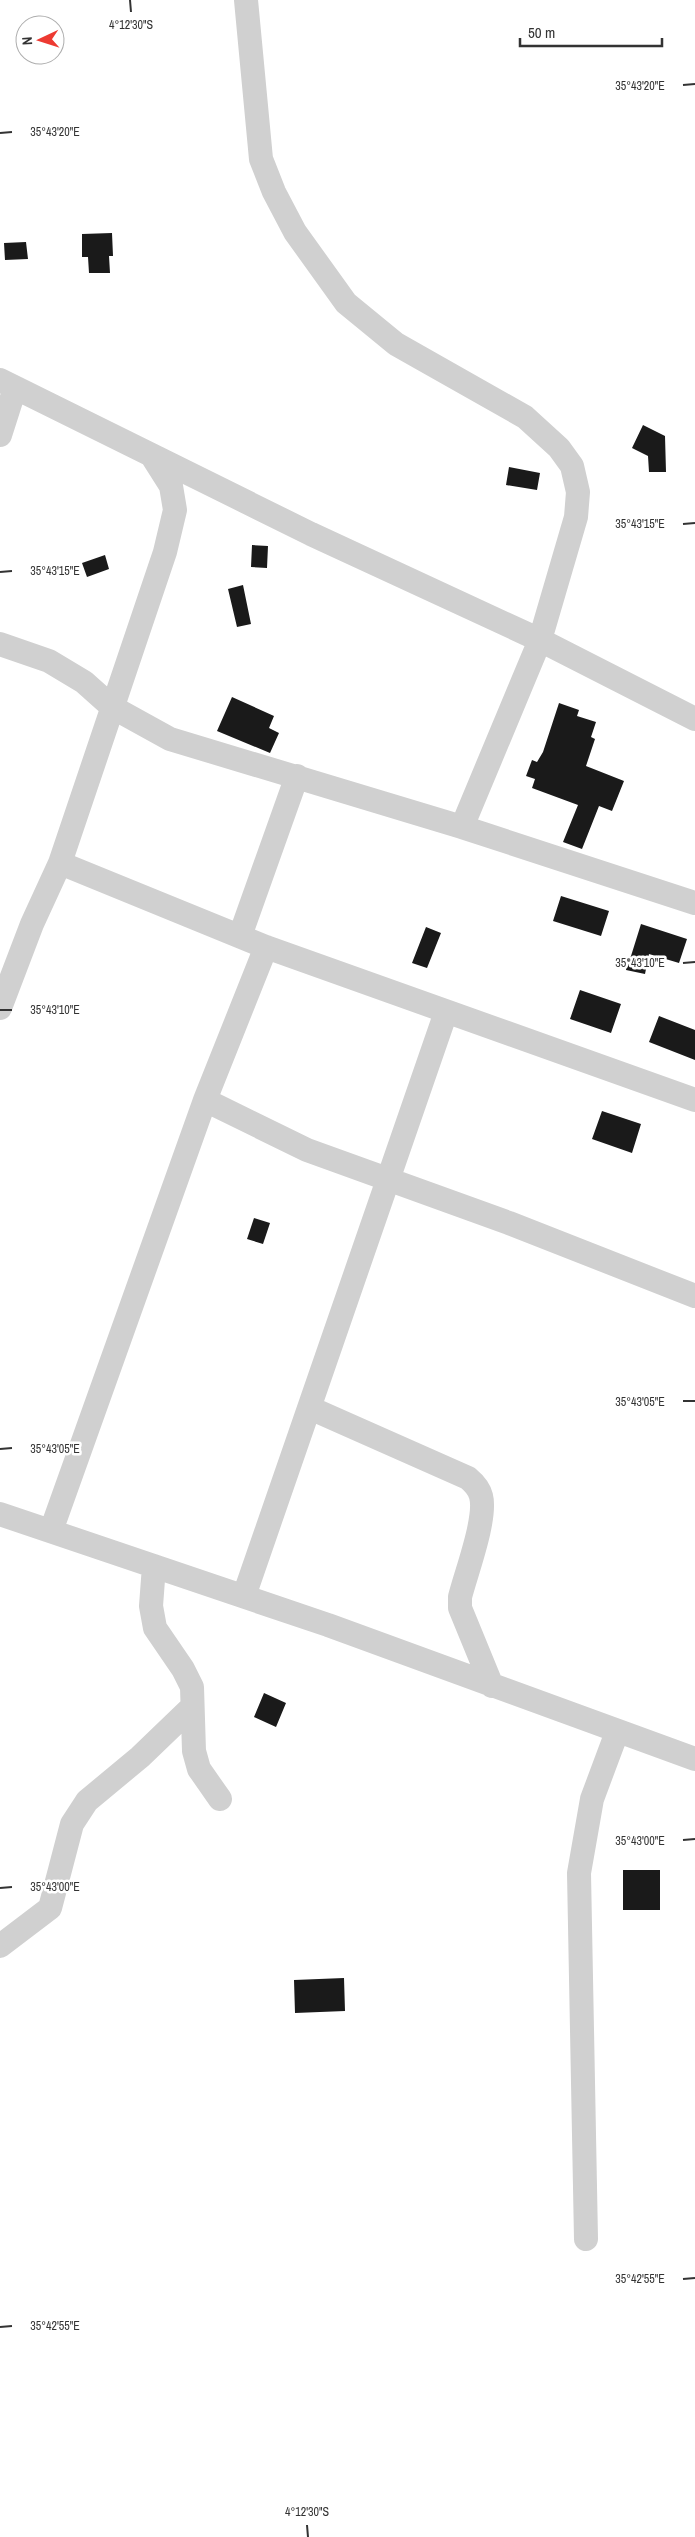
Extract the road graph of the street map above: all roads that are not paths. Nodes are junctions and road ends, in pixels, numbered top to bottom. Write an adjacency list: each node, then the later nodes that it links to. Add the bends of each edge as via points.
1 (246, 0): 5 (street, via 261,159 295,232 346,302 396,344 525,417 559,448 572,466 578,492 576,517)
2 (8, 384): 3 (street); 4 (street)
3 (0, 435)
4 (152, 456): 5 (street); 7 (street, via 172,486 175,510 165,552)
5 (540, 640): 8 (street); 10 (street)
6 (0, 644): 7 (street, via 49,661 84,682)
7 (112, 707): 9 (street, via 170,739); 11 (street)
8 (695, 719)
9 (298, 776): 10 (street); 13 (street)
10 (462, 827): 12 (street)
11 (60, 863): 13 (street); 15 (street, via 32,924)
12 (695, 903)
13 (240, 936): 14 (street)
14 (266, 947): 16 (street); 17 (street)
15 (0, 1008)
16 (446, 1012): 18 (street); 19 (street)
17 (205, 1100): 19 (street, via 307,1150); 23 (street)
18 (695, 1100)
19 (389, 1179): 20 (street); 21 (street)
20 (695, 1296)
21 (310, 1408): 25 (street); 26 (street, via 468,1478 477,1486 482,1497 482,1516 460,1597 460,1608)
22 (0, 1514): 23 (street)
23 (51, 1531): 24 (street)
24 (154, 1566): 25 (street); 27 (street, via 151,1606 155,1628 188,1678 192,1687)
25 (244, 1596): 26 (street)
26 (492, 1686): 28 (street)
27 (192, 1707): 30 (street, via 194,1751 199,1769); 31 (street, via 140,1757 87,1801 72,1824 50,1908)
28 (617, 1732): 29 (street); 32 (street, via 592,1799 579,1873)
29 (695, 1759)
30 (220, 1799)
31 (0, 1946)
32 (586, 2239)

